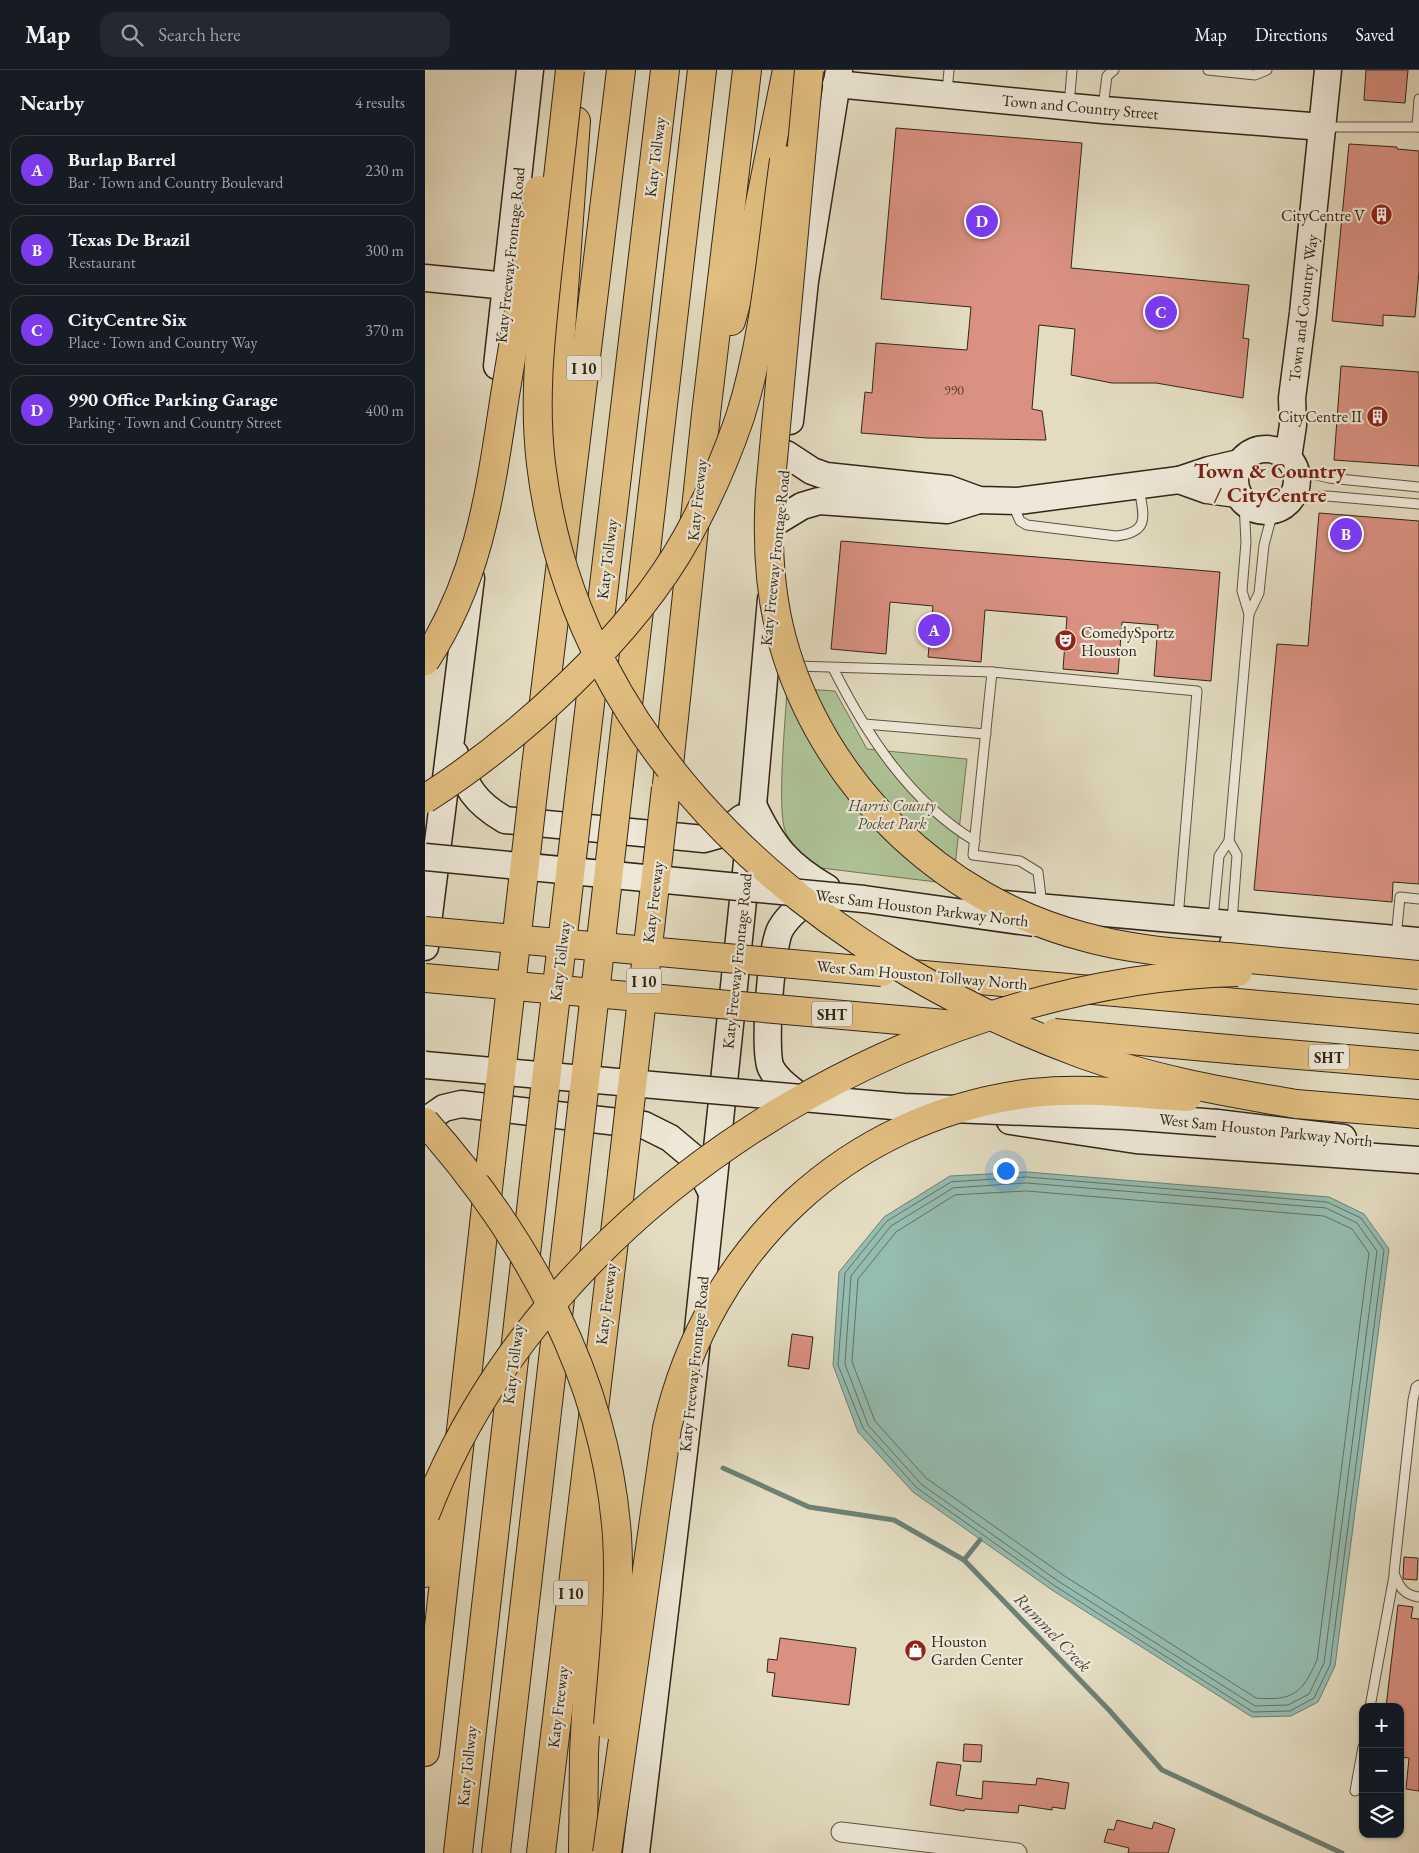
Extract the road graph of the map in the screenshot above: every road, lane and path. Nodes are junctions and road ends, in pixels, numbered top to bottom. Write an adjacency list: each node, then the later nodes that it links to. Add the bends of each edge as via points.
1 (530, 70): 25 (main road, Katy Freeway Frontage Road)
2 (560, 70): 42 (highway, bridge, via 482,527 461,596)
3 (570, 70): 73 (highway, bridge, via 537,367 541,465 555,540 583,626 615,690 645,737 704,808 767,870 861,944 935,989 1022,1030 1108,1063 1172,1081)
4 (579, 70): 44 (highway, via 555,414)
5 (621, 70): 44 (highway, I 10)
6 (665, 70): 92 (highway, Katy Tollway, bridge)
7 (703, 70): 93 (highway, bridge)
8 (747, 70): 27 (highway, Katy Freeway / I 10)
9 (787, 70): 27 (highway, via 750,252)
10 (797, 70): 50 (highway, bridge, via 752,371 724,459 687,538 630,618 593,660 499,745)
11 (809, 70): 65 (highway, bridge, via 770,491 769,560 787,655 805,703 834,754 869,802 935,864 985,897 1060,930 1134,947)
12 (1072, 70): 20 (lane)
13 (1114, 70): 21 (lane, via 1107,76)
14 (1208, 70): 15 (lane, via 1255,75)
15 (1267, 70)
16 (1328, 70): 22 (main road, Town and Country Way)
17 (838, 77): 18 (main road, Town and Country Street); 29 (main road, Katy Freeway Frontage Road, via 805,281)
18 (948, 83): 20 (main road, Town and Country Street)
19 (1419, 99): 23 (lane)
20 (1069, 107): 21 (main road, Town and Country Street)
21 (1103, 110): 22 (main road, Town and Country Street)
22 (1323, 127): 23 (lane); 26 (main road, Town and Country Way)
23 (1418, 127)
24 (425, 278): 25 (main road)
25 (507, 286): 48 (main road, Katy Freeway Frontage Road)
26 (1292, 398): 28 (main road, Town and Country Way); 31 (main road, Town and Country Way)
27 (706, 414): 79 (highway, Katy Freeway / I 10, bridge, via 667,788)
28 (1264, 448): 30 (main road, via 1246,455); 31 (main road, via 1281,452)
29 (786, 454): 36 (main road, via 811,471 826,476 949,489); 40 (main road, Katy Freeway Frontage Road)
30 (1239, 463): 32 (main road); 35 (main road, via 1234,484)
31 (1292, 464): 34 (lane, via 1329,478); 39 (main road, via 1297,483)
32 (1179, 480): 33 (main road); 35 (main road)
33 (1139, 486): 37 (main road); 37 (lane, via 1143,524 1139,531 1116,536 1027,526 1020,520)
34 (1419, 487)
35 (1241, 498): 39 (main road, via 1262,512); 41 (lane, via 1246,542 1242,590)
36 (979, 500): 37 (main road); 40 (main road, via 947,510 819,501)
37 (1011, 501)
38 (1419, 504): 39 (lane, via 1327,496)
39 (1282, 505): 41 (lane, via 1264,545 1259,593)
40 (779, 520): 43 (main road, Katy Freeway Frontage Road)
41 (1249, 614): 53 (lane)
42 (425, 661)
43 (764, 664): 45 (lane); 51 (main road, Katy Freeway Frontage Road)
44 (548, 667): 80 (highway, I 10, bridge)
45 (833, 668): 46 (lane); 47 (lane)
46 (992, 672): 49 (lane); 59 (lane, via 1197,692)
47 (864, 724): 49 (lane); 52 (lane, via 925,802 955,829)
48 (452, 731): 50 (main road, via 441,771); 51 (main road, via 461,774 474,797 505,820 704,839 722,834); 54 (main road, Katy Freeway Frontage Road)
49 (986, 734): 52 (lane)
50 (425, 799)
51 (753, 805): 55 (main road, Katy Freeway Frontage Road); 56 (main road, via 768,836 783,856 800,872)
52 (975, 841): 58 (lane, via 973,855 1020,862 1038,872)
53 (1229, 841): 60 (lane, via 1219,856); 60 (lane, via 1237,855)
54 (429, 853): 55 (main road); 63 (main road, Katy Freeway Frontage Road); 64 (main road, West Sam Houston Parkway North, bridge, via 864,899 1109,934)
55 (745, 881): 56 (main road); 71 (main road, Katy Freeway Frontage Road)
56 (827, 888): 58 (main road); 72 (main road, via 795,912 781,928 775,945 767,1046 770,1067 779,1080)
57 (1419, 899): 62 (lane, via 1400,897)
58 (1042, 908): 59 (main road)
59 (1177, 920): 60 (main road)
60 (1222, 924): 62 (main road)
61 (425, 931): 67 (highway, West Sam Houston Tollway North, bridge)
62 (1407, 940)
63 (425, 947)
64 (1419, 960)
65 (1419, 976): 82 (highway, bridge, via 1235,972 1119,985 1071,994 982,1019 894,1052 830,1083 754,1126 679,1182 621,1233 555,1300 475,1408 457,1440)
66 (425, 978): 70 (highway, SHT, bridge)
67 (1419, 1019)
68 (425, 1060): 71 (main road)
69 (425, 1065): 76 (main road, West Sam Houston Parkway North, bridge, via 904,1107 1217,1123)
70 (1419, 1065)
71 (724, 1084): 72 (main road); 78 (main road, Katy Freeway Frontage Road)
72 (798, 1094): 77 (main road, via 1136,1140); 78 (main road, via 766,1116 743,1144)
73 (1296, 1104): 74 (highway); 97 (highway, bridge, via 1087,1091 1034,1093 973,1104 932,1117 872,1145 824,1177 778,1218 738,1265 704,1322 673,1403 662,1458)
74 (1419, 1114)
75 (425, 1121): 78 (main road, via 444,1108 461,1104 644,1124 670,1138 695,1159); 96 (highway, bridge, via 465,1169 542,1287 577,1358 598,1422 614,1510 618,1580 617,1624)
76 (1419, 1147)
77 (1419, 1160)
78 (712, 1194): 98 (main road, Katy Freeway Frontage Road)
79 (602, 1333): 94 (highway, Katy Freeway / I 10); 95 (highway)
80 (469, 1361): 83 (highway); 88 (highway, I 10)
81 (1419, 1385): 84 (lane, via 1413,1400)
82 (425, 1515)
83 (425, 1573)
84 (1395, 1573): 85 (lane, via 1406,1594); 86 (lane)
85 (1419, 1597)
86 (1371, 1703)
87 (1363, 1748): 89 (lane)
88 (425, 1752)
89 (1355, 1791)
90 (841, 1832): 91 (street)
91 (944, 1849): 99 (street)
92 (458, 1853)
93 (497, 1853)
94 (541, 1853)
95 (583, 1853)
96 (596, 1853)
97 (607, 1853)
98 (636, 1853)
99 (1017, 1853)

